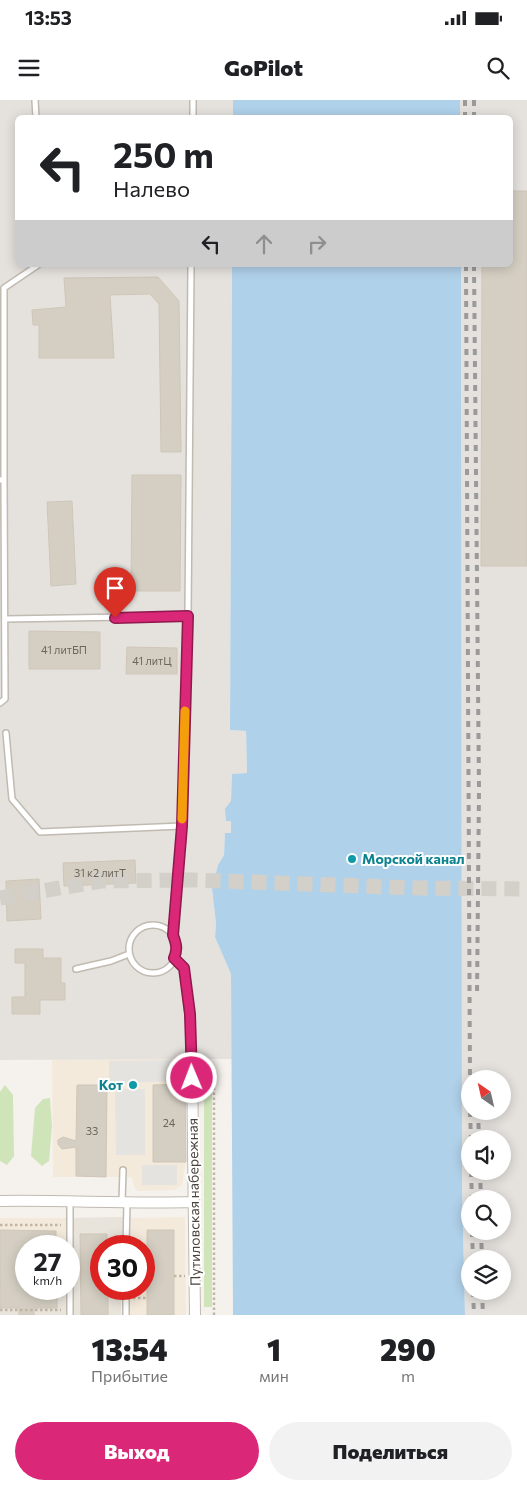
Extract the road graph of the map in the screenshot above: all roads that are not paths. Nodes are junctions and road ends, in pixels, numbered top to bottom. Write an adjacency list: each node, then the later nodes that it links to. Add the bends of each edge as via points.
1 (35, 100): 3 (lane)
2 (193, 100): 4 (lane)
3 (36, 115)
4 (193, 115)
5 (35, 267): 7 (lane, via 4,288)
6 (191, 267): 8 (lane)
7 (2, 480): 9 (lane)
8 (188, 616): 9 (lane); 12 (lane)
9 (5, 619): 10 (lane, via 5,699)
10 (0, 703)
11 (6, 733): 12 (lane, via 12,799 40,832)
12 (182, 826): 13 (lane)
13 (173, 935): 14 (lane, via 166,928 147,925 132,936); 15 (lane, via 176,944)
14 (129, 954): 15 (lane, via 140,969 148,972 166,968); 16 (lane)
15 (174, 958): 17 (lane, via 184,968)
16 (76, 969)
17 (192, 1059): 22 (street, Путиловская набережная)
18 (123, 1170): 21 (lane)
19 (70, 1200): 20 (street); 21 (street); 25 (lane)
20 (0, 1201)
21 (124, 1202): 22 (street); 23 (lane)
22 (193, 1202): 27 (street, Путиловская набережная)
23 (126, 1235)
24 (126, 1300): 26 (lane)
25 (70, 1313)
26 (126, 1315)
27 (195, 1315)

